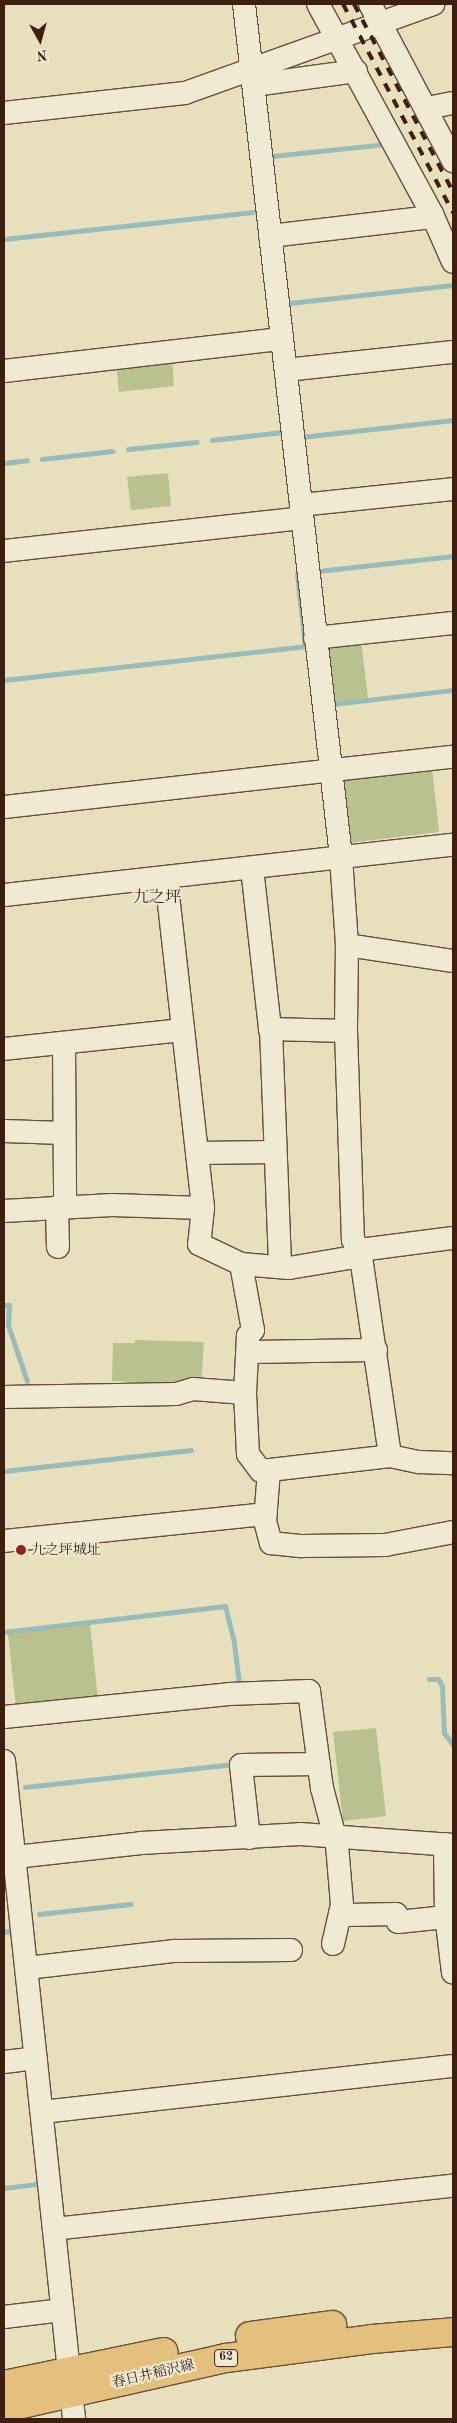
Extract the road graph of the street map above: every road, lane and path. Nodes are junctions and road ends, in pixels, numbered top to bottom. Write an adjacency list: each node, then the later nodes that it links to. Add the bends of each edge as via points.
1 (244, 4): 7 (street)
2 (318, 4): 5 (street)
3 (434, 4): 4 (street)
4 (375, 13): 5 (street); 9 (street)
5 (339, 38): 6 (street); 7 (street)
6 (356, 71): 7 (street); 12 (street)
7 (253, 77): 10 (street, via 185,93); 13 (street)
8 (453, 104): 9 (street)
9 (427, 108): 11 (street)
10 (4, 113)
11 (453, 161)
12 (432, 214): 13 (street, via 423,218); 14 (street)
13 (270, 236): 15 (street)
14 (453, 262)
15 (281, 339): 17 (street); 18 (street)
16 (453, 352): 17 (street)
17 (286, 370): 20 (street)
18 (4, 371)
19 (453, 489): 20 (street)
20 (301, 512): 21 (street); 23 (street)
21 (4, 551)
22 (453, 623): 23 (street)
23 (315, 638): 25 (street)
24 (453, 757): 25 (street)
25 (331, 772): 26 (street); 28 (street)
26 (4, 807)
27 (453, 845): 28 (street)
28 (341, 857): 29 (street); 32 (street)
29 (252, 868): 30 (street); 34 (street)
30 (166, 877): 31 (street); 35 (street)
31 (4, 895)
32 (347, 945): 33 (street); 36 (street)
33 (453, 961)
34 (271, 1029): 36 (street); 41 (street)
35 (183, 1030): 37 (street); 42 (street)
36 (346, 1031): 48 (street, via 353,1240)
37 (64, 1043): 38 (street); 40 (street)
38 (4, 1050)
39 (4, 1131): 40 (street)
40 (64, 1133): 43 (street)
41 (275, 1152): 42 (street); 50 (street)
42 (197, 1154): 44 (street)
43 (61, 1207): 44 (street); 45 (street); 47 (street)
44 (203, 1208): 49 (street, via 199,1244)
45 (4, 1211)
46 (453, 1238): 48 (street)
47 (58, 1247)
48 (360, 1250): 50 (street, via 349,1258); 51 (street)
49 (241, 1264): 50 (street); 52 (street, via 253,1330 248,1336)
50 (280, 1267)
51 (376, 1350): 52 (street); 55 (street)
52 (248, 1352): 53 (street)
53 (245, 1393): 54 (street, via 193,1389 176,1394); 57 (street, via 248,1454 261,1471)
54 (4, 1397)
55 (390, 1456): 56 (street, via 419,1462); 57 (street)
56 (453, 1463)
57 (269, 1471): 58 (street)
58 (266, 1514): 59 (street, via 271,1543 302,1546 385,1545); 60 (street)
59 (453, 1532)
60 (4, 1541)
61 (4, 1717): 63 (street, via 229,1694 309,1691)
62 (4, 1761): 64 (street)
63 (318, 1764): 65 (street); 66 (street, via 241,1765)
64 (6, 1802): 68 (street)
65 (334, 1834): 66 (street); 67 (street); 69 (street, via 342,1905)
66 (249, 1838): 68 (street, via 141,1844)
67 (449, 1844): 70 (street)
68 (15, 1857): 73 (street)
69 (340, 1912): 70 (street, via 348,1915 396,1914 398,1922); 71 (street)
70 (446, 1917): 74 (street)
71 (333, 1944)
72 (291, 1950): 73 (street, via 175,1951)
73 (27, 1968): 75 (street)
74 (453, 1973)
75 (36, 2058): 76 (street); 78 (street)
76 (4, 2062)
77 (453, 2066): 78 (street)
78 (42, 2112): 80 (street)
79 (453, 2186): 80 (street)
80 (54, 2230): 81 (street)
81 (63, 2310): 83 (street); 86 (street)
82 (453, 2314): 86 (main road, 春日井稲沢線 / 62, via 291,2329)
83 (4, 2317)
84 (453, 2332): 86 (main road, 春日井稲沢線 / 62, via 226,2358)
85 (4, 2386): 86 (main road, 春日井稲沢線 / 62)
86 (71, 2395): 87 (main road, 春日井稲沢線 / 62)
87 (4, 2408)

